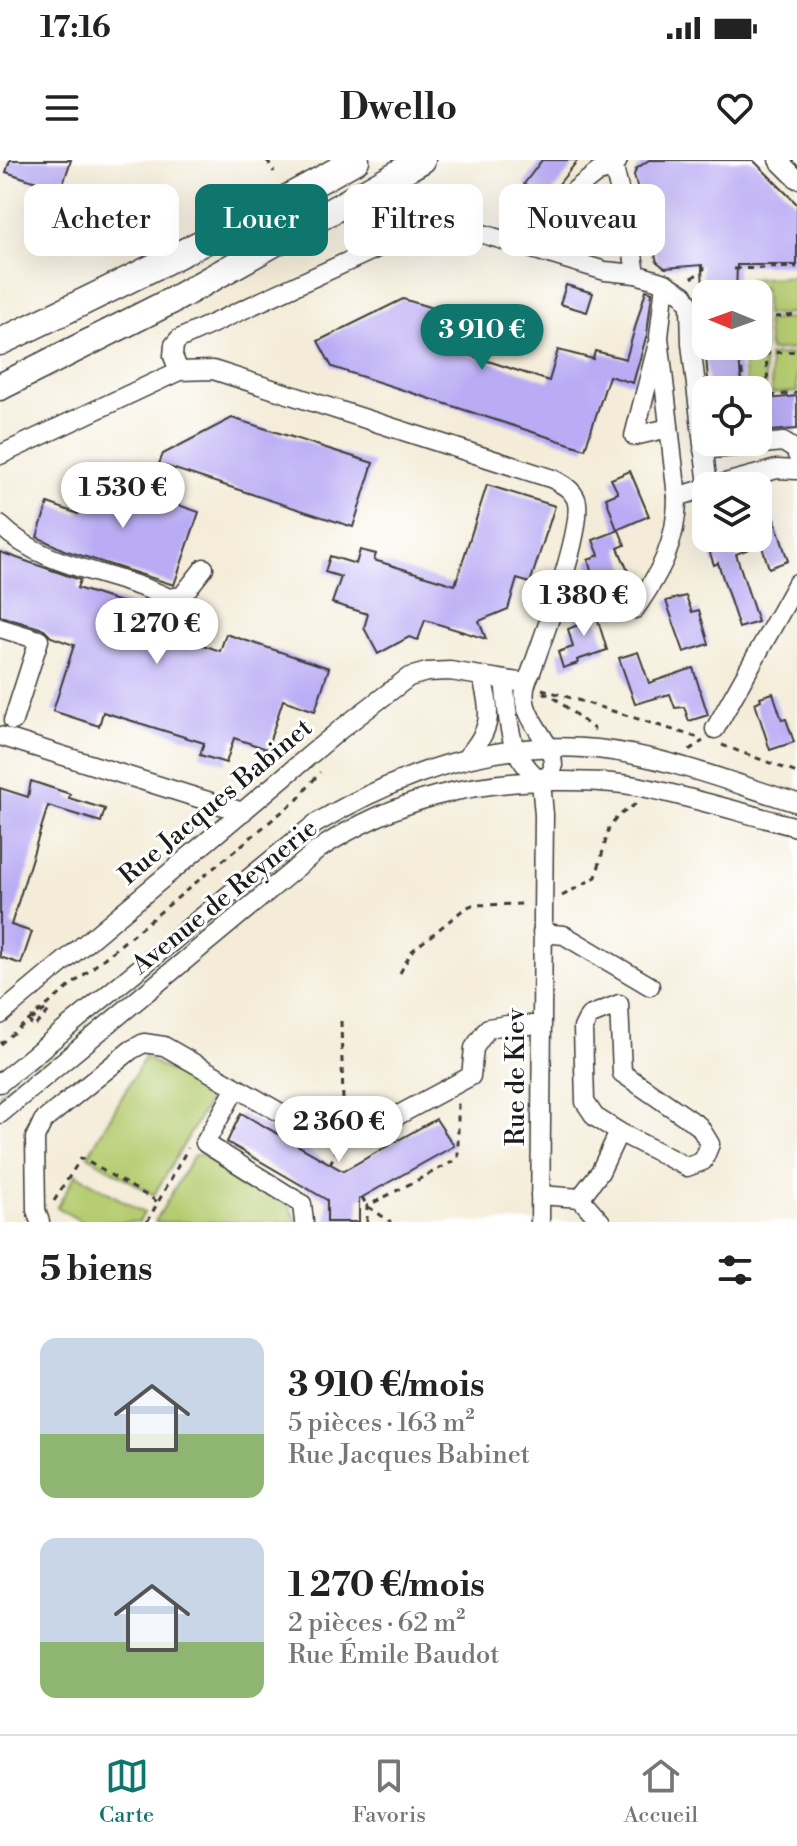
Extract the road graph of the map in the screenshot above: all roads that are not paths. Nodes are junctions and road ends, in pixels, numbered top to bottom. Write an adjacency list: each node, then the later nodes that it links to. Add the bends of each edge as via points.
1 (356, 160): 10 (highway)
2 (422, 160): 13 (highway, via 173,300)
3 (778, 160): 5 (street)
4 (616, 164): 6 (street); 7 (street)
5 (797, 179)
6 (583, 184)
7 (636, 274): 8 (street); 11 (street, via 605,271 457,226 434,225 179,339 173,356)
8 (665, 283): 9 (street); 12 (street, via 684,295 690,306)
9 (659, 337): 14 (street); 14 (street, via 634,436)
10 (0, 342)
11 (179, 371): 16 (street); 29 (street, via 213,370 567,487 576,498 576,529)
12 (695, 376)
13 (0, 387)
14 (669, 428): 21 (street)
15 (772, 443): 17 (street, via 783,442)
16 (0, 455)
17 (797, 455)
18 (797, 470): 19 (street)
19 (766, 472)
20 (692, 492): 21 (street)
21 (677, 497): 25 (street, via 677,524 658,577)
22 (0, 525): 23 (street, via 36,553 169,598 182,596)
23 (204, 568)
24 (797, 583): 32 (street)
25 (635, 609)
26 (0, 628): 30 (street, via 39,640)
27 (482, 677): 28 (street, Rue Jacques Babinet); 35 (street, via 489,724); 38 (street, Rue Jacques Babinet, via 450,671 409,677)
28 (504, 680): 29 (street, Rue Jacques Babinet); 34 (street)
29 (525, 683): 33 (street, via 527,712)
30 (13, 721)
31 (0, 736): 38 (street)
32 (713, 738)
33 (548, 746): 34 (street, Avenue de Reynerie); 36 (street, via 554,764); 37 (street, Avenue de Reynerie, via 622,753)
34 (513, 749): 35 (street, Avenue de Reynerie); 36 (street, via 524,768)
35 (466, 758): 44 (street, Avenue de Reynerie, via 392,783 315,824)
36 (541, 781): 39 (street, Avenue de Reynerie, via 641,787); 40 (street, Rue de Kiev); 46 (street, Avenue de Reynerie, via 448,791 348,829 289,872)
37 (797, 803)
38 (243, 812): 42 (street, Rue Jacques Babinet)
39 (797, 827)
40 (542, 933): 41 (street, via 564,935); 43 (street, Rue de Kiev)
41 (650, 986)
42 (3, 1008)
43 (541, 1025): 45 (street, via 488,1028 474,1048 471,1076 378,1126 343,1119 302,1125); 48 (street, Rue de Kiev)
44 (0, 1083)
45 (236, 1088): 50 (street, via 164,1046 144,1043 131,1050 38,1127 36,1210); 51 (street, via 205,1143 302,1204)
46 (0, 1114)
47 (619, 1132): 47 (street, via 687,1167 703,1161 710,1144 699,1126 622,1073 619,1004 589,1016 583,1028 585,1102 595,1117); 49 (street)
48 (540, 1195): 49 (street); 52 (street, Rue de Kiev)
49 (580, 1198): 53 (street)
50 (44, 1217)
51 (304, 1222)
52 (540, 1222)
53 (601, 1222)

